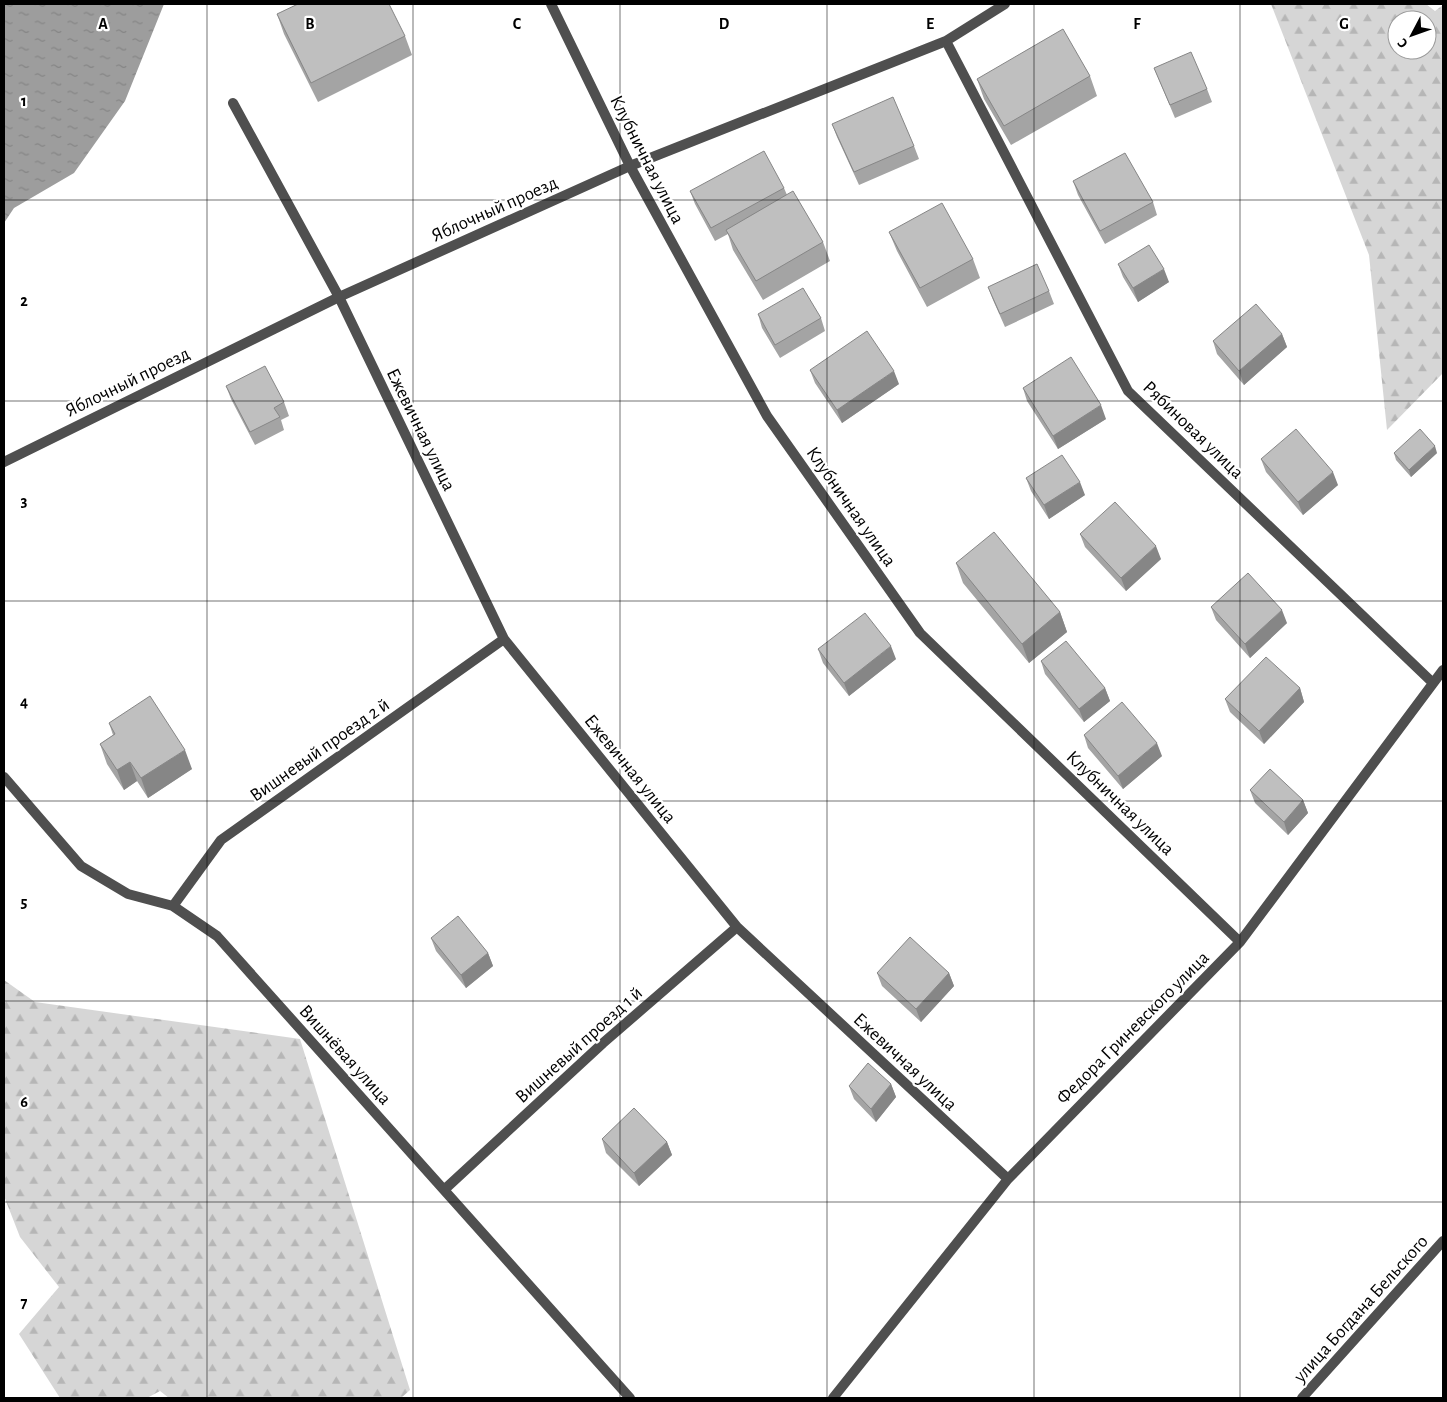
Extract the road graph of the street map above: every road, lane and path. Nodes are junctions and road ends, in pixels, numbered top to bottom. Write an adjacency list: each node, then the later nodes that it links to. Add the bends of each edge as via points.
1 (551, 4): 5 (street, Клубничная улица)
2 (1006, 4): 3 (street, Яблочный проезд)
3 (946, 41): 5 (street, Яблочный проезд); 10 (street, Рябиновая улица, via 1128,391)
4 (233, 103): 6 (street, Ежевичная улица)
5 (630, 166): 6 (street, Яблочный проезд); 14 (street, Клубничная улица, via 767,416 920,633)
6 (339, 297): 7 (street, Яблочный проезд); 8 (street, Ежевичная улица)
7 (4, 462)
8 (504, 639): 12 (street, Вишневый проезд 2 й, via 221,840); 13 (street, Ежевичная улица)
9 (1443, 670): 10 (street, Федора Гриневского улица)
10 (1433, 683): 14 (street, Федора Гриневского улица)
11 (4, 777): 12 (street, Вишнёвая улица, via 81,866 128,894)
12 (173, 906): 16 (street, Вишнёвая улица, via 217,936)
13 (737, 928): 15 (street, Ежевичная улица); 16 (street, Вишневый проезд 1 й, via 603,1043)
14 (1240, 942): 15 (street, Федора Гриневского улица)
15 (1008, 1179): 19 (street, Федора Гриневского улица)
16 (445, 1189): 18 (street, Вишнёвая улица)
17 (1443, 1241): 20 (street, улица Богдана Бельского)
18 (630, 1398)
19 (833, 1398)
20 (1302, 1398)

